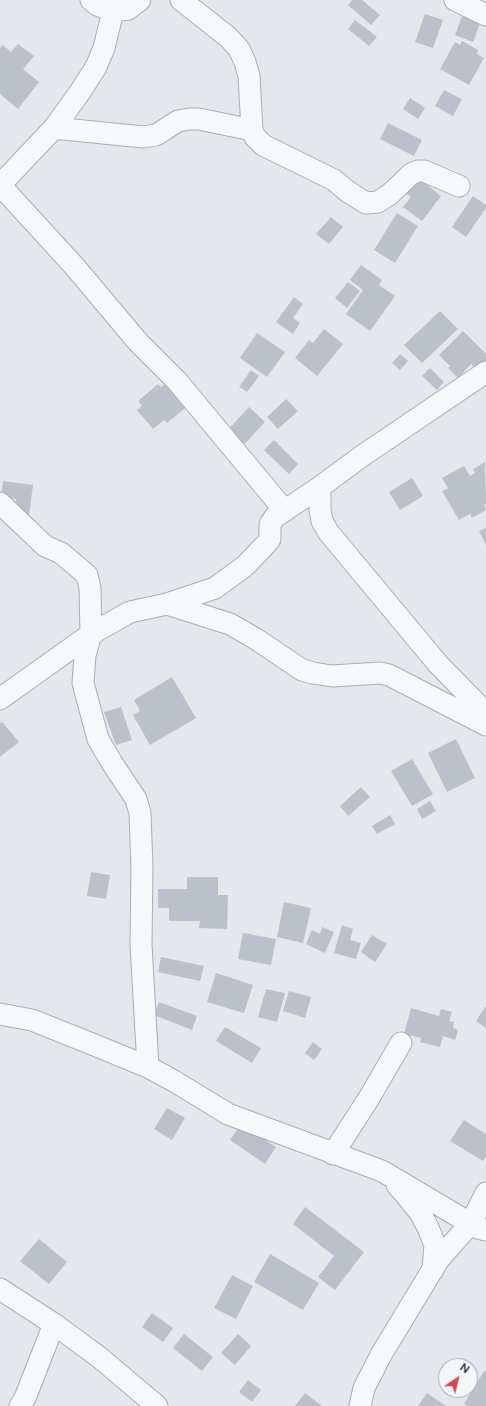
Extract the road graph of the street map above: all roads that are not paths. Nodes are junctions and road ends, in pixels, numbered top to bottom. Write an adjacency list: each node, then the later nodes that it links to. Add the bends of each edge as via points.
1 (91, 0): 5 (street)
2 (140, 0): 5 (street, via 128,9)
3 (182, 0): 8 (street, via 239,49 249,76)
4 (455, 0): 6 (street)
5 (113, 11): 7 (street, via 104,48 96,67)
6 (486, 15)
7 (54, 128): 8 (street, via 143,138 156,135 178,121 199,119); 9 (street)
8 (252, 130): 10 (street, via 263,145 334,180 366,203 378,202 418,171 424,171)
9 (0, 185): 14 (street, via 138,342 177,382)
10 (459, 186)
11 (486, 372): 12 (street)
12 (320, 487): 14 (street); 18 (street, via 322,521 329,533 438,664)
13 (0, 504): 16 (street, via 44,546 61,553 87,575 90,588)
14 (285, 510): 15 (street, via 270,524 270,540 245,566 215,588)
15 (167, 604): 16 (street, via 130,612); 19 (street, via 230,624 302,670 332,676 380,673 389,675)
16 (91, 634): 17 (street); 22 (street, via 85,655 83,683 91,715 98,739 136,799 140,814 141,945)
17 (0, 699)
18 (486, 713)
19 (486, 725)
20 (0, 1014): 22 (street, via 32,1020)
21 (401, 1042): 23 (street)
22 (148, 1067): 23 (street, via 228,1114)
23 (333, 1154): 24 (street)
24 (382, 1171): 26 (street); 27 (street, via 405,1194 430,1230 435,1245)
25 (486, 1194): 26 (street)
26 (479, 1226): 27 (street, via 444,1254)
27 (433, 1271): 32 (street, via 382,1353 364,1388)
28 (0, 1289): 29 (street)
29 (54, 1324): 30 (street); 31 (street, via 99,1357)
30 (20, 1406)
31 (157, 1406)
32 (360, 1406)

